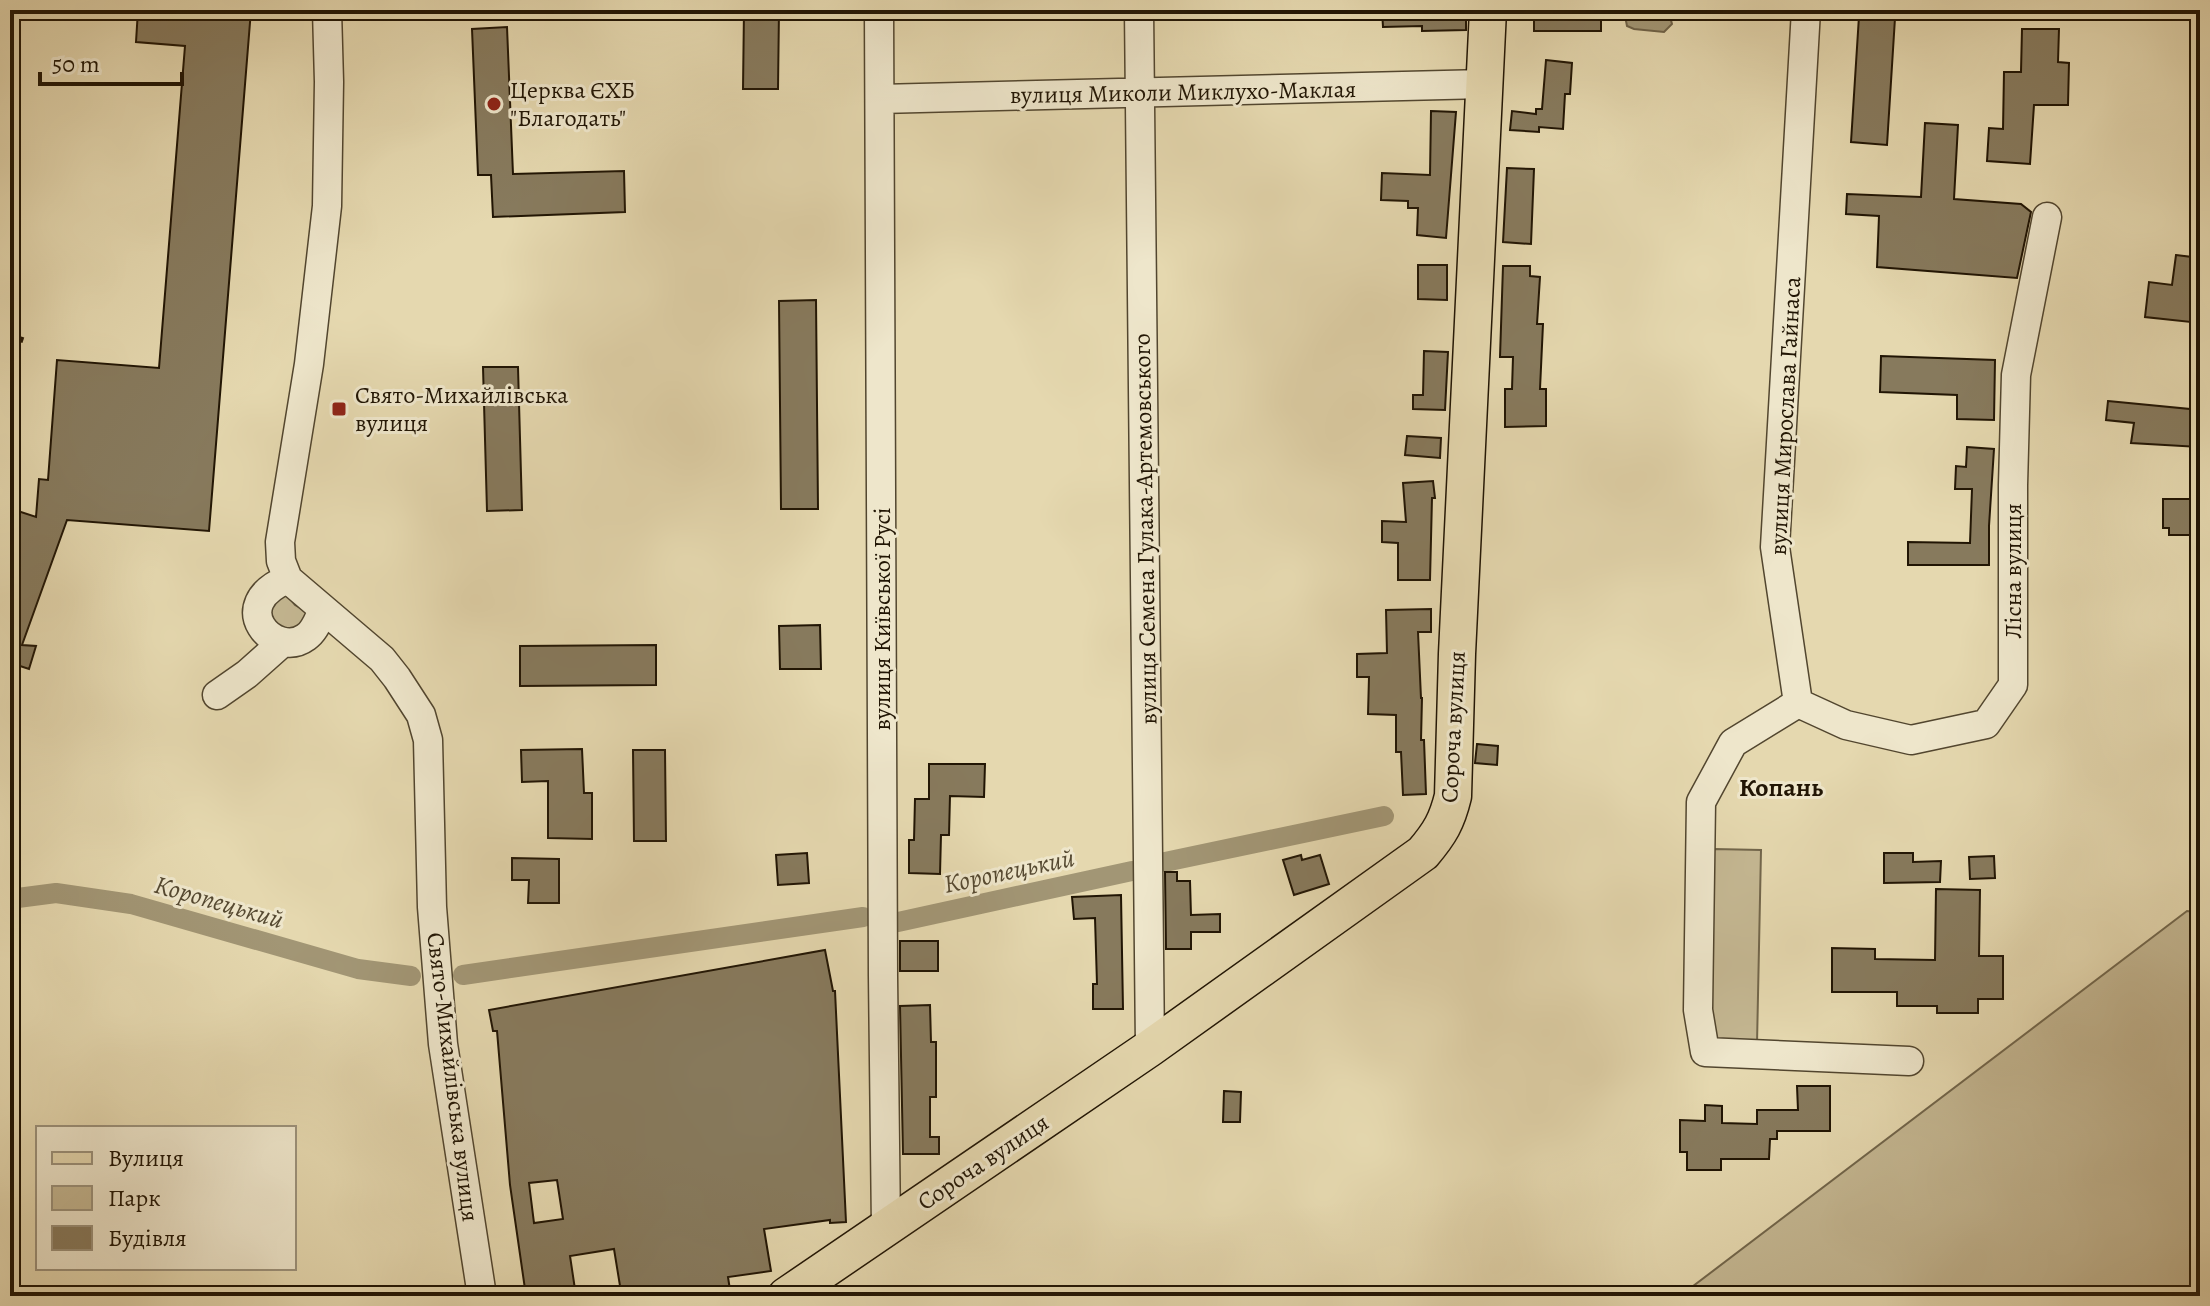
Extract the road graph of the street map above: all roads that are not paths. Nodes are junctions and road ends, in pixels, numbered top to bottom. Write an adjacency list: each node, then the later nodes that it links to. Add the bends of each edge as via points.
1 (327, 10): 10 (street, via 327,206 309,364 280,542)
2 (879, 10): 8 (street, вулиця Київської Русі)
3 (1139, 10): 7 (street, вулиця Семена Гулака-Артемовського)
4 (1488, 10): 6 (main road, Сороча вулиця)
5 (1806, 10): 14 (street, вулиця Мирослава Гайнаса, via 1775,547)
6 (1485, 84): 7 (street, вулиця Миколи Миклухо-Маклая); 15 (main road, Сороча вулиця, via 1448,818 1423,853)
7 (1141, 92): 8 (street, вулиця Миколи Миклухо-Маклая); 15 (street, вулиця Семена Гулака-Артемовського)
8 (880, 99): 17 (street, вулиця Київської Русі)
9 (2047, 217): 14 (street, Лісна вулиця, via 2016,375 2013,685 1986,724 1911,740 1846,725)
10 (288, 579): 11 (street); 12 (street, via 269,588 259,602 259,620)
11 (323, 610): 12 (street, via 307,636); 18 (street, Свято-Михайлівська вулиця, via 390,668 421,715 428,740 432,907 442,1030)
12 (276, 638): 13 (street, via 247,674)
13 (217, 695)
14 (1798, 703): 16 (street, via 1733,743 1701,802 1698,1010 1705,1052)
15 (1150, 1048): 17 (main road, Сороча вулиця)
16 (1909, 1061)
17 (886, 1228): 19 (main road, Сороча вулиця)
18 (482, 1296)
19 (786, 1296)

